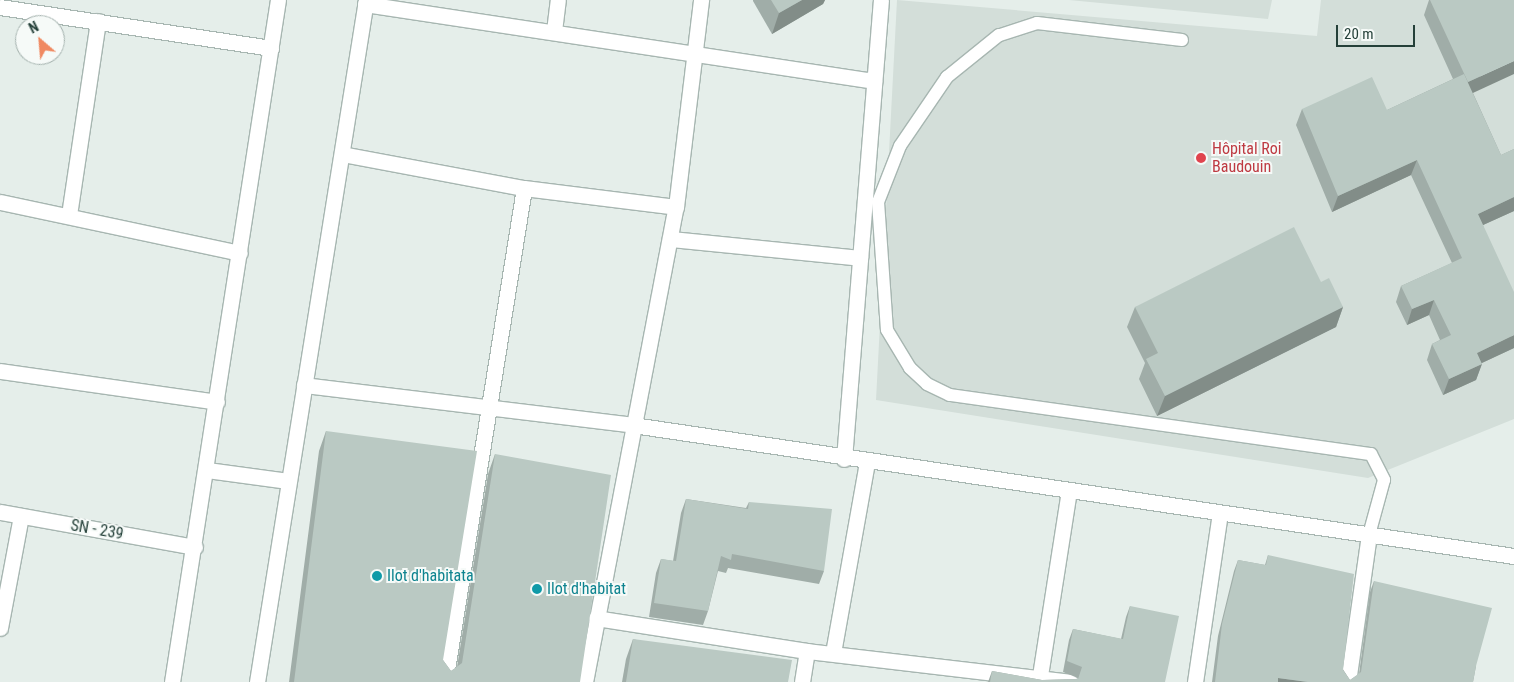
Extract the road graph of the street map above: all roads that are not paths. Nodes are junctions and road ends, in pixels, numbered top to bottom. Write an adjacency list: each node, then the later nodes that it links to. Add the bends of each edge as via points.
1 (278, 0): 10 (street)
2 (558, 0): 8 (street)
3 (701, 0): 11 (street)
4 (881, 0): 12 (street)
5 (366, 2): 8 (street); 13 (street)
6 (0, 7): 7 (street)
7 (98, 21): 10 (street); 17 (street)
8 (554, 31): 11 (street)
9 (1182, 40): 34 (lane, via 1038,23 999,35 946,77 900,146 878,202 888,330 910,368 927,384 950,395 1371,454 1384,480)
10 (271, 48): 19 (street)
11 (692, 53): 12 (street); 16 (street)
12 (874, 81): 20 (street)
13 (342, 154): 14 (street); 22 (street)
14 (524, 188): 16 (street); 24 (street)
15 (0, 202): 17 (street)
16 (676, 208): 18 (street)
17 (70, 215): 19 (street)
18 (671, 239): 20 (street); 25 (street)
19 (240, 253): 23 (street)
20 (860, 258): 26 (street)
21 (0, 371): 23 (street)
22 (304, 385): 24 (street); 29 (street)
23 (217, 402): 28 (street)
24 (487, 408): 25 (street); 44 (street)
25 (633, 425): 26 (street); 37 (street)
26 (844, 459): 27 (street)
27 (867, 462): 30 (street); 40 (street)
28 (207, 470): 29 (street); 35 (street)
29 (288, 481): 43 (street)
30 (1069, 492): 32 (street); 41 (street)
31 (0, 512): 33 (street, SN - 239)
32 (1220, 513): 34 (street); 48 (street)
33 (21, 516): 35 (street, SN - 239); 38 (street)
34 (1369, 535): 36 (street); 49 (street)
35 (195, 547): 42 (street)
36 (1514, 556)
37 (596, 618): 39 (street); 45 (street)
38 (0, 628)
39 (807, 651): 40 (street); 46 (street)
40 (833, 653): 41 (street)
41 (1039, 679): 47 (street)
42 (172, 682)
43 (257, 682)
44 (445, 682)
45 (585, 682)
46 (802, 682)
47 (1070, 682)
48 (1195, 682)
49 (1348, 682)

